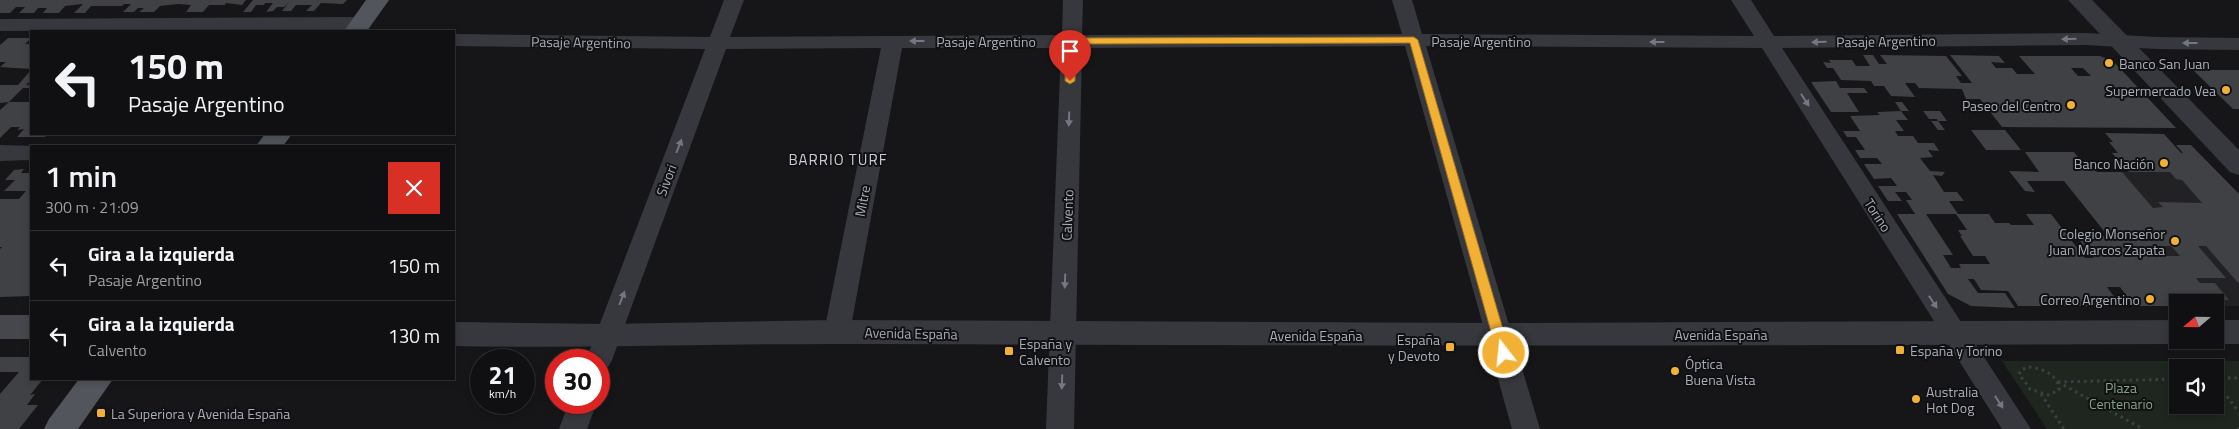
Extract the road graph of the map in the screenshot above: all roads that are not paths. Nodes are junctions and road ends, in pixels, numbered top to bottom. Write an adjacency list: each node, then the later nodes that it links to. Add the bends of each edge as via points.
1 (378, 0): 8 (main road)
2 (734, 0): 15 (street, Sivori)
3 (1073, 0): 12 (street, Calvento)
4 (1402, 0): 10 (street)
5 (1741, 0): 14 (street, Torino)
6 (2079, 0): 13 (street)
7 (0, 25): 8 (street)
8 (358, 27)
9 (455, 40): 15 (street, Pasaje Argentino)
10 (1414, 40): 12 (street, Pasaje Argentino); 14 (street, Pasaje Argentino, one-way to 10); 31 (street)
11 (892, 41): 12 (street, Pasaje Argentino, one-way to 11); 15 (street, Pasaje Argentino); 24 (street, Mitre)
12 (1071, 41): 30 (street, Calvento, one-way to 30)
13 (2118, 41): 14 (street, Pasaje Argentino, one-way to 14); 16 (street, Pasaje Argentino, one-way to 13); 21 (street)
14 (1768, 42): 25 (street, Torino, one-way to 25)
15 (718, 43): 32 (street, Sivori, one-way to 15)
16 (2239, 44)
17 (278, 135): 18 (main road)
18 (270, 145)
19 (0, 153): 20 (street)
20 (30, 153)
21 (2239, 166)
22 (0, 327): 23 (main road)
23 (30, 327)
24 (837, 332): 30 (street, Avenida España); 32 (street, Avenida España)
25 (1952, 332): 26 (street, Avenida España); 31 (street, Avenida España); 39 (street, Torino, one-way to 39)
26 (2169, 332)
27 (2224, 332): 28 (street)
28 (2239, 332)
29 (455, 334): 32 (street, Avenida España)
30 (1064, 334): 31 (street, Avenida España); 37 (street, Calvento, one-way to 37)
31 (1499, 335): 38 (street)
32 (603, 348)
33 (97, 380): 35 (main road)
34 (579, 414): 36 (street)
35 (60, 429)
36 (573, 429)
37 (1060, 429)
38 (1526, 429)
39 (2016, 429)

